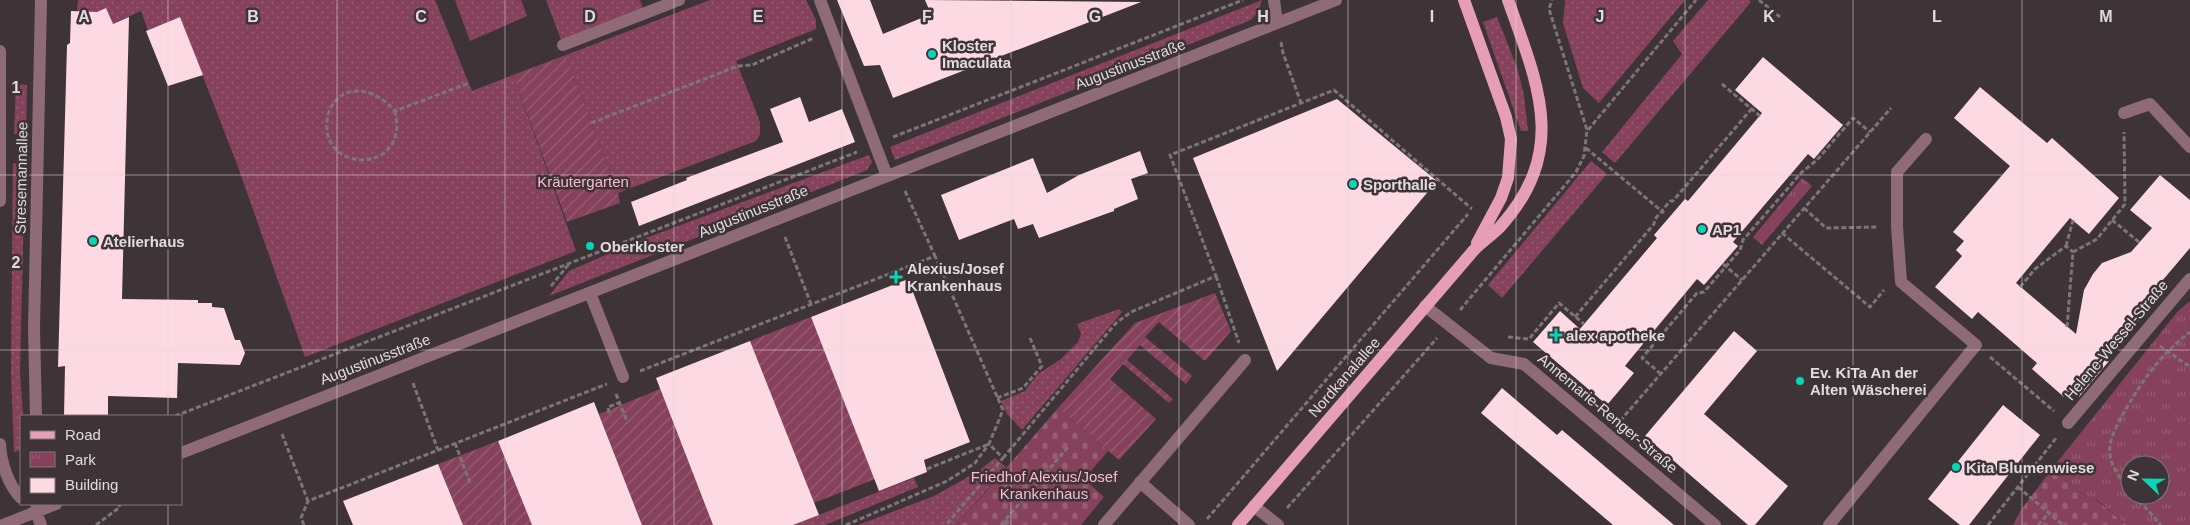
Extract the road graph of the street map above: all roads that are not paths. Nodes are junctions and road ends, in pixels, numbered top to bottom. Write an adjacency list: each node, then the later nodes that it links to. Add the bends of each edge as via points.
1 (41, 0): 22 (street, Stresemannallee, via 34,328)
2 (679, 0): 9 (street)
3 (820, 0): 14 (street, via 876,144)
4 (1274, 0): 8 (street)
5 (1336, 0): 8 (street, Augustinusstraße)
6 (1464, 0): 16 (main road, Nordkanalallee, via 1511,139 1508,178)
7 (1508, 0): 16 (main road, Nordkanalallee, via 1536,81 1543,140 1536,170 1521,199 1499,227)
8 (1277, 23): 14 (street, Augustinusstraße)
9 (563, 45)
10 (0, 50): 15 (street, Stresemannallee)
11 (2124, 114): 13 (street, via 2150,104)
12 (1926, 139): 37 (street, via 1897,172 1901,282 1976,346)
13 (2190, 147)
14 (892, 174): 18 (street, Augustinusstraße)
15 (0, 201)
16 (1474, 250): 19 (main road, Nordkanalallee)
17 (2190, 279): 23 (street, Helene-Wessel-Straße)
18 (590, 293): 21 (street); 25 (street, Augustinusstraße)
19 (1425, 306): 29 (main road, Nordkanalallee); 36 (street, Annemarie-Renger-Straße, via 1491,358 1524,364)
20 (1244, 360): 26 (street)
21 (617, 380)
22 (36, 415)
23 (2068, 423)
24 (0, 444): 27 (street, via 4,468)
25 (182, 453)
26 (1140, 482): 32 (street); 33 (street)
27 (20, 497)
28 (34, 506): 30 (street); 31 (street)
29 (1254, 506): 34 (main road, Nordkanalallee); 35 (street)
30 (3, 525)
31 (41, 525)
32 (1104, 525)
33 (1190, 525)
34 (1238, 525)
35 (1278, 525)
36 (1715, 525)
37 (1829, 525)

